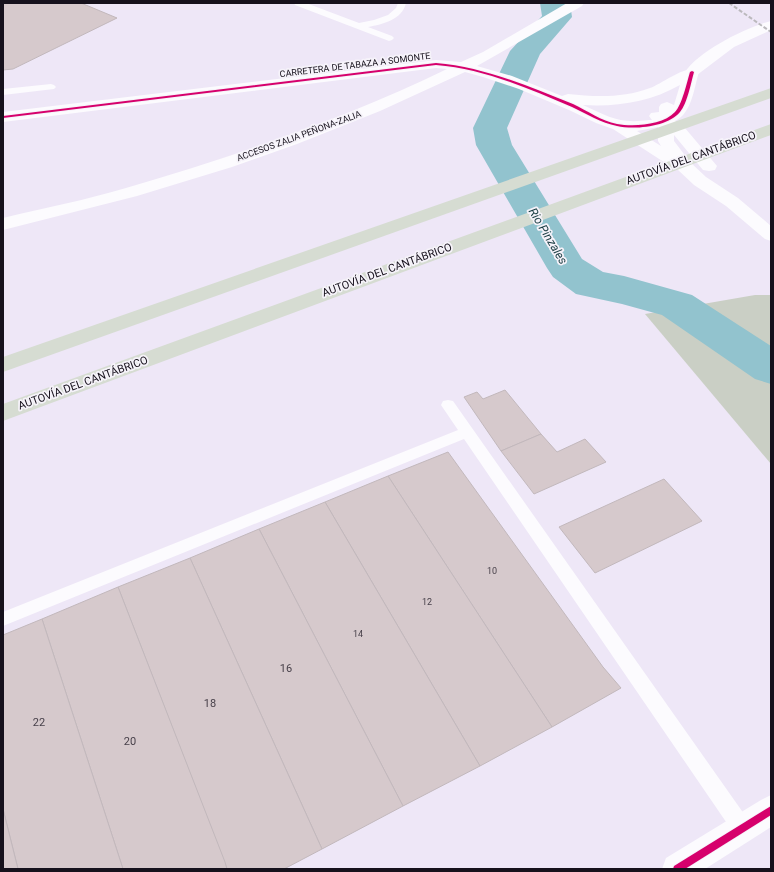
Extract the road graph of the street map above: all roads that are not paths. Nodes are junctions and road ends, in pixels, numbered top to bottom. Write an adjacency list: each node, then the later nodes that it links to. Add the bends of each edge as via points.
1 (298, 3): 5 (lane)
2 (402, 3): 5 (lane, via 400,11 394,15)
3 (577, 3): 20 (street, ACCESOS ZALIA PEÑONA-ZALIA, via 488,55 426,85 298,138 131,192)
4 (771, 25): 7 (street, CARRETERA DE TABAZA A SOMONTE, via 721,48)
5 (358, 26): 6 (lane)
6 (389, 38)
7 (692, 72): 8 (street, CARRETERA DE TABAZA A SOMONTE); 15 (street)
8 (675, 81): 13 (street, CARRETERA DE TABAZA A SOMONTE, via 657,91); 15 (street, via 667,101)
9 (51, 87): 10 (lane)
10 (3, 92)
11 (771, 93): 22 (highway)
12 (547, 96): 13 (street, CARRETERA DE TABAZA A SOMONTE, via 583,101); 14 (street, CARRETERA DE TABAZA A SOMONTE, via 454,64 420,65); 16 (street, CARRETERA DE TABAZA A SOMONTE)
13 (615, 100): 15 (street)
14 (3, 117)
15 (672, 117): 16 (street, CARRETERA DE TABAZA A SOMONTE, via 642,126); 18 (street, via 666,141); 19 (street)
16 (617, 126): 18 (street)
17 (771, 129): 24 (highway, AUTOVÍA DEL CANTÁBRICO)
18 (684, 166): 19 (street, via 700,181)
19 (732, 202): 21 (street)
20 (3, 224)
21 (771, 235)
22 (3, 364)
23 (448, 405): 25 (lane)
24 (3, 413)
25 (466, 432): 26 (lane); 28 (lane)
26 (3, 619)
27 (771, 810): 28 (street)
28 (742, 828): 29 (street)
29 (677, 869)

